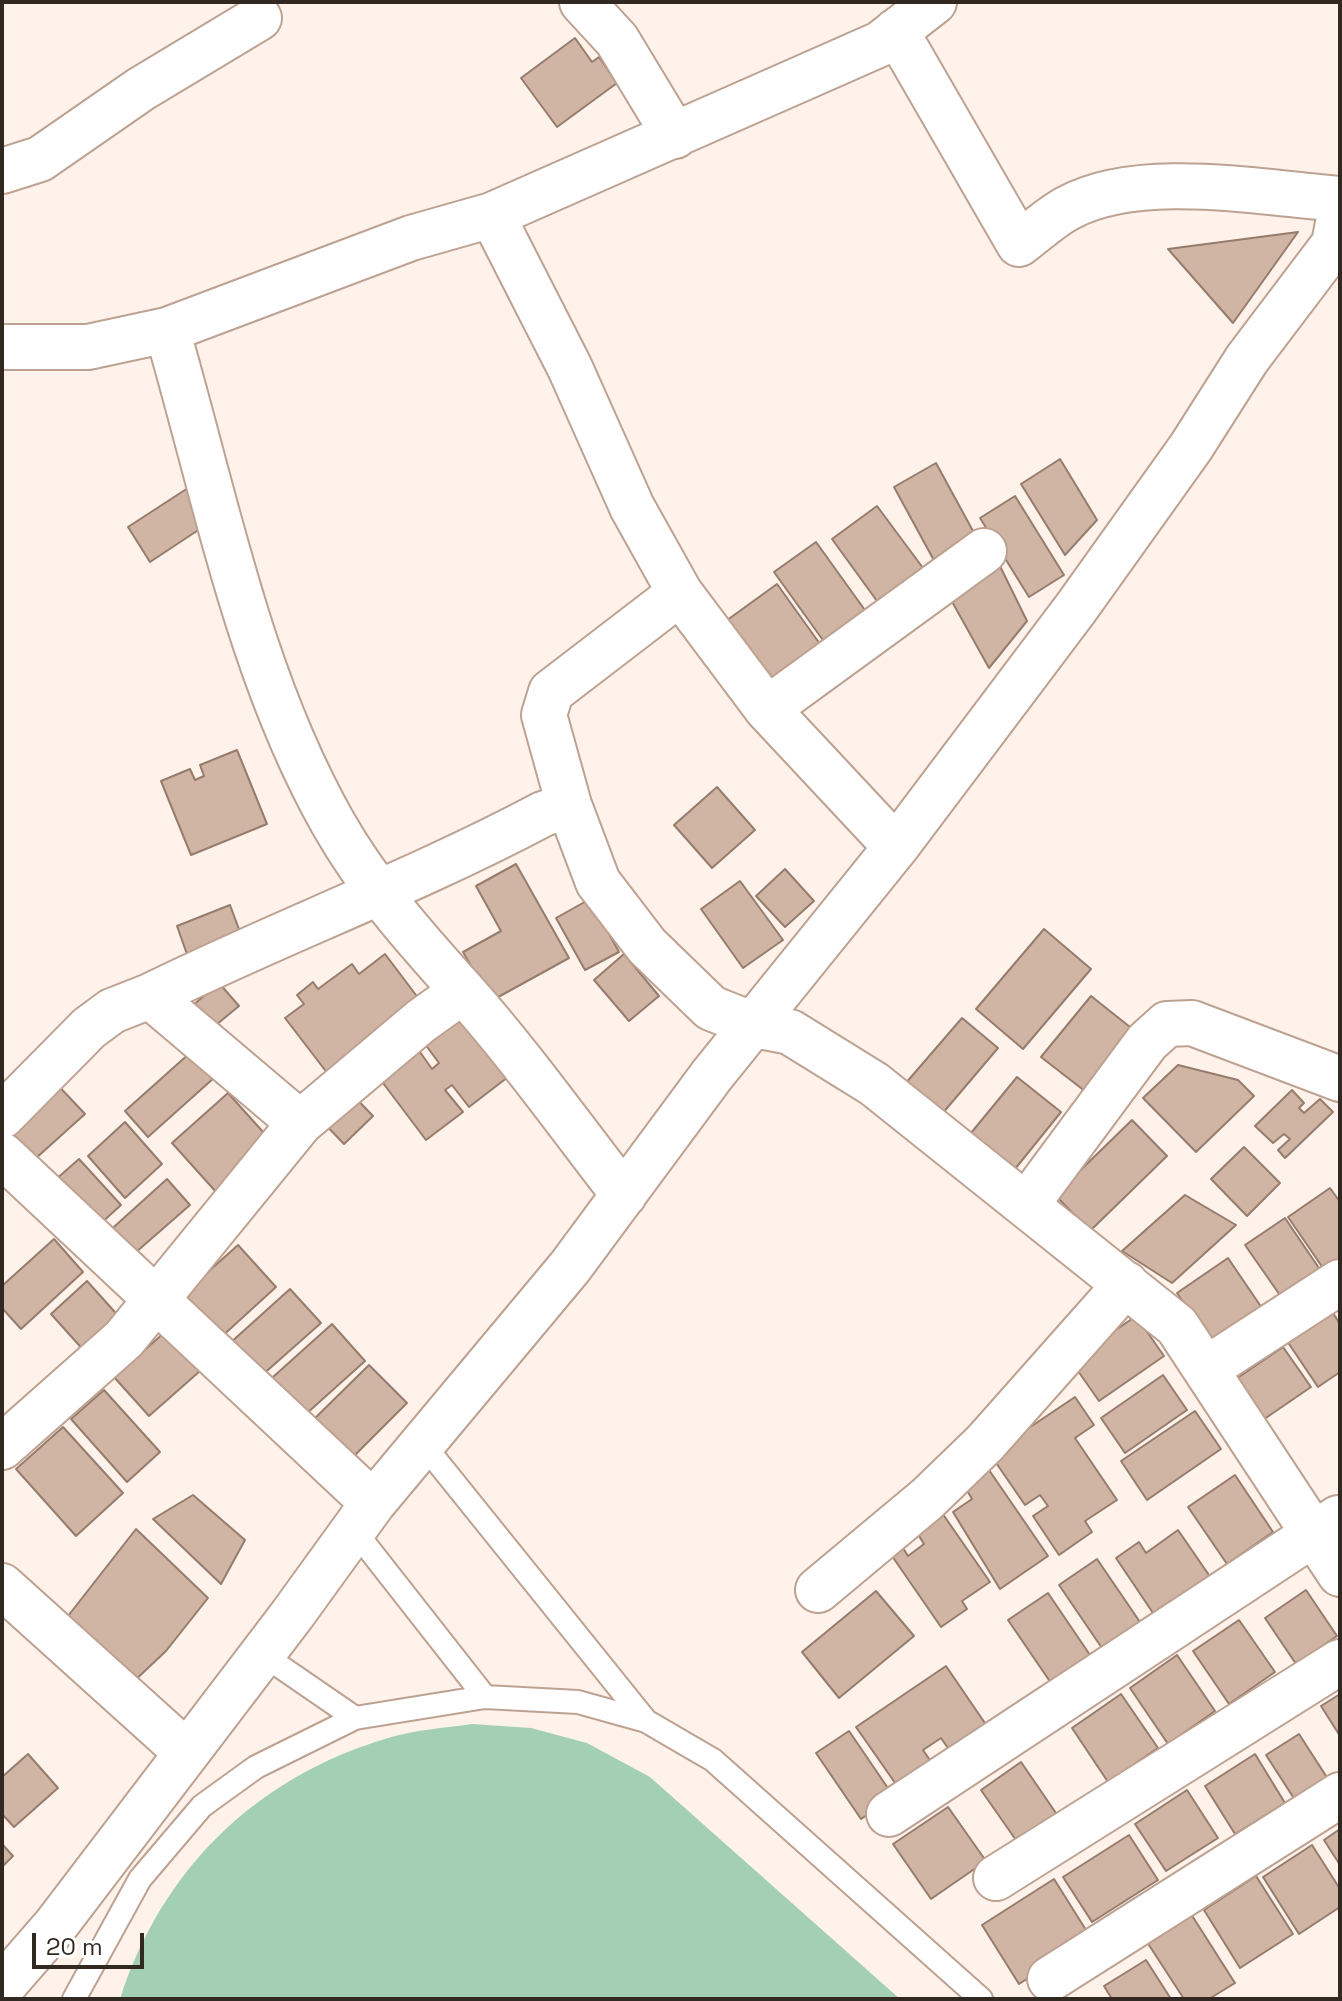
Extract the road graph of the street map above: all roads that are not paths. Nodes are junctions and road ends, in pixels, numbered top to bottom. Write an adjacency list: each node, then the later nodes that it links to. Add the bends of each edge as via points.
1 (582, 2): 5 (street, via 617,40)
2 (934, 2): 4 (street)
3 (259, 18): 6 (street, via 141,89 40,159)
4 (896, 31): 5 (street, via 880,44); 7 (street, via 1019,244 1068,208 1103,194 1154,186)
5 (675, 136): 9 (street)
6 (2, 171)
7 (1340, 199)
8 (1340, 213): 16 (street, via 1334,244 1247,359 1076,608)
9 (492, 215): 10 (street, via 411,238); 13 (street, via 570,368 632,507)
10 (167, 330): 11 (street, via 88,347); 17 (street, via 243,597 286,726 332,822)
11 (2, 347)
12 (984, 551): 14 (street)
13 (680, 593): 14 (street); 15 (street, via 551,692 544,715)
14 (767, 709): 16 (street)
15 (569, 805): 17 (street); 20 (street, via 598,882 647,946 711,1008)
16 (896, 847): 20 (street)
17 (382, 894): 18 (street, via 425,953); 19 (street, via 224,959)
18 (463, 991): 23 (street); 25 (street)
19 (150, 996): 22 (street, via 112,1011 89,1028); 23 (street)
20 (754, 1025): 25 (street); 26 (street, via 790,1032 874,1084)
21 (1340, 1079): 26 (street, via 1192,1023 1167,1024 1147,1042)
22 (2, 1116)
23 (300, 1123): 29 (street)
24 (2, 1155): 29 (street, via 86,1238)
25 (624, 1195): 31 (street)
26 (1027, 1204): 28 (street)
27 (1340, 1282): 30 (street)
28 (1126, 1284): 30 (street, via 1177,1326); 36 (street, via 985,1443)
29 (157, 1298): 32 (street, via 124,1339); 33 (street)
30 (1206, 1369): 34 (street)
31 (423, 1444): 33 (street); 42 (lane)
32 (2, 1447)
33 (363, 1516): 38 (street); 40 (lane)
34 (1328, 1525): 35 (street); 45 (street)
35 (1340, 1574)
36 (818, 1590)
37 (6, 1601): 43 (street)
38 (262, 1654): 41 (lane); 43 (street)
39 (1340, 1662): 46 (street)
40 (485, 1697): 41 (lane); 42 (lane, via 578,1702)
41 (355, 1718): 49 (lane, via 256,1767 202,1806 140,1879)
42 (646, 1721): 50 (lane, via 713,1760)
43 (186, 1752): 47 (street, via 55,1926)
44 (1340, 1795): 48 (street)
45 (889, 1814)
46 (996, 1878)
47 (6, 1974)
48 (1050, 1979)
49 (74, 1999)
50 (981, 1999)

